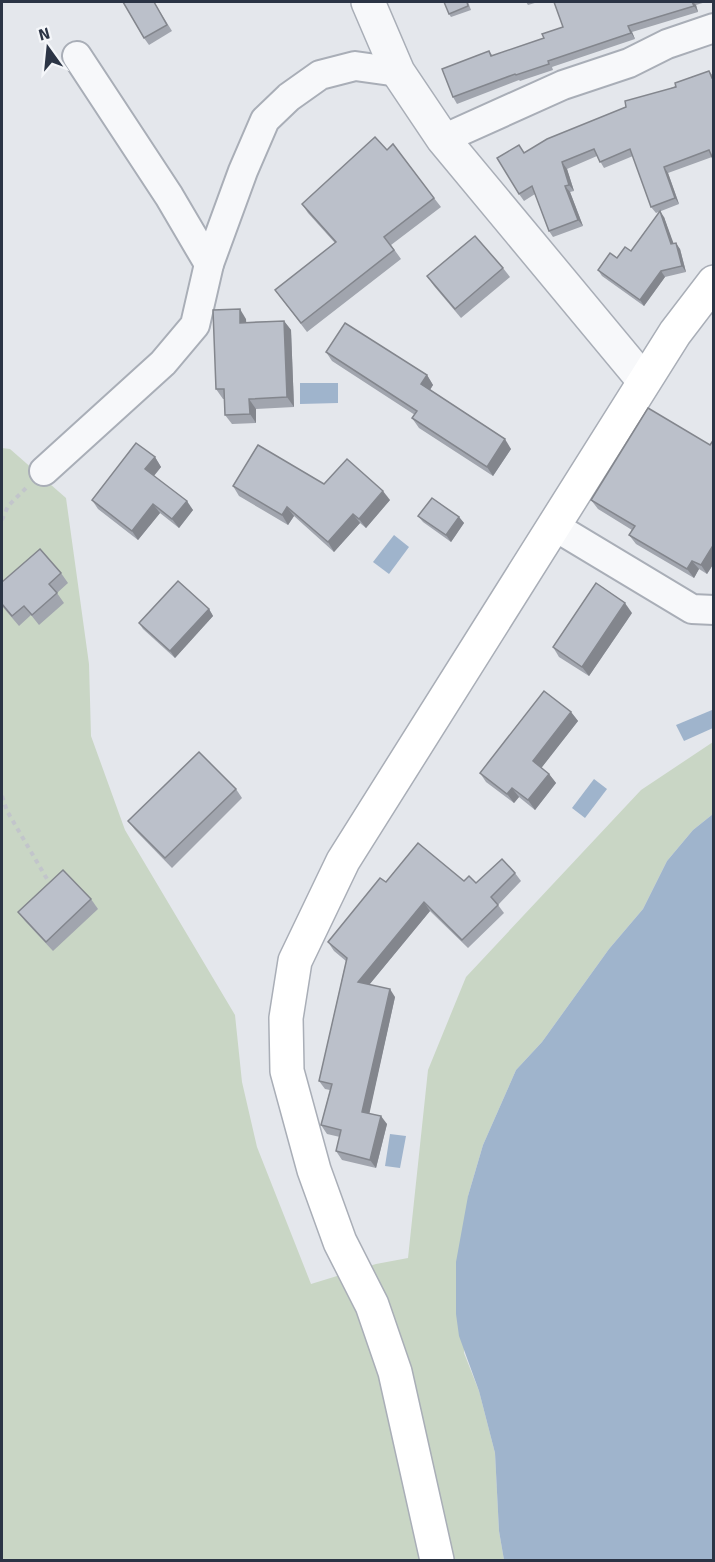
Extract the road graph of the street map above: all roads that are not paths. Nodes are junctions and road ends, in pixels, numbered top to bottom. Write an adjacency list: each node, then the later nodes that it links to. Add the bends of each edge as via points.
1 (368, 2): 4 (street)
2 (714, 28): 5 (street, via 563,85)
3 (77, 56): 6 (street, via 170,196)
4 (398, 72): 5 (street); 6 (street, via 355,66 320,75 265,120)
5 (443, 139): 8 (street)
6 (209, 264): 9 (street, via 195,325 163,363)
7 (714, 282): 8 (main road)
8 (644, 381): 10 (main road)
9 (44, 471)
10 (554, 526): 11 (street, via 692,609); 12 (main road, via 343,861 295,961 286,1018 286,1071 298,1115 337,1232 372,1305 395,1372)
11 (714, 610)
12 (437, 1560)

